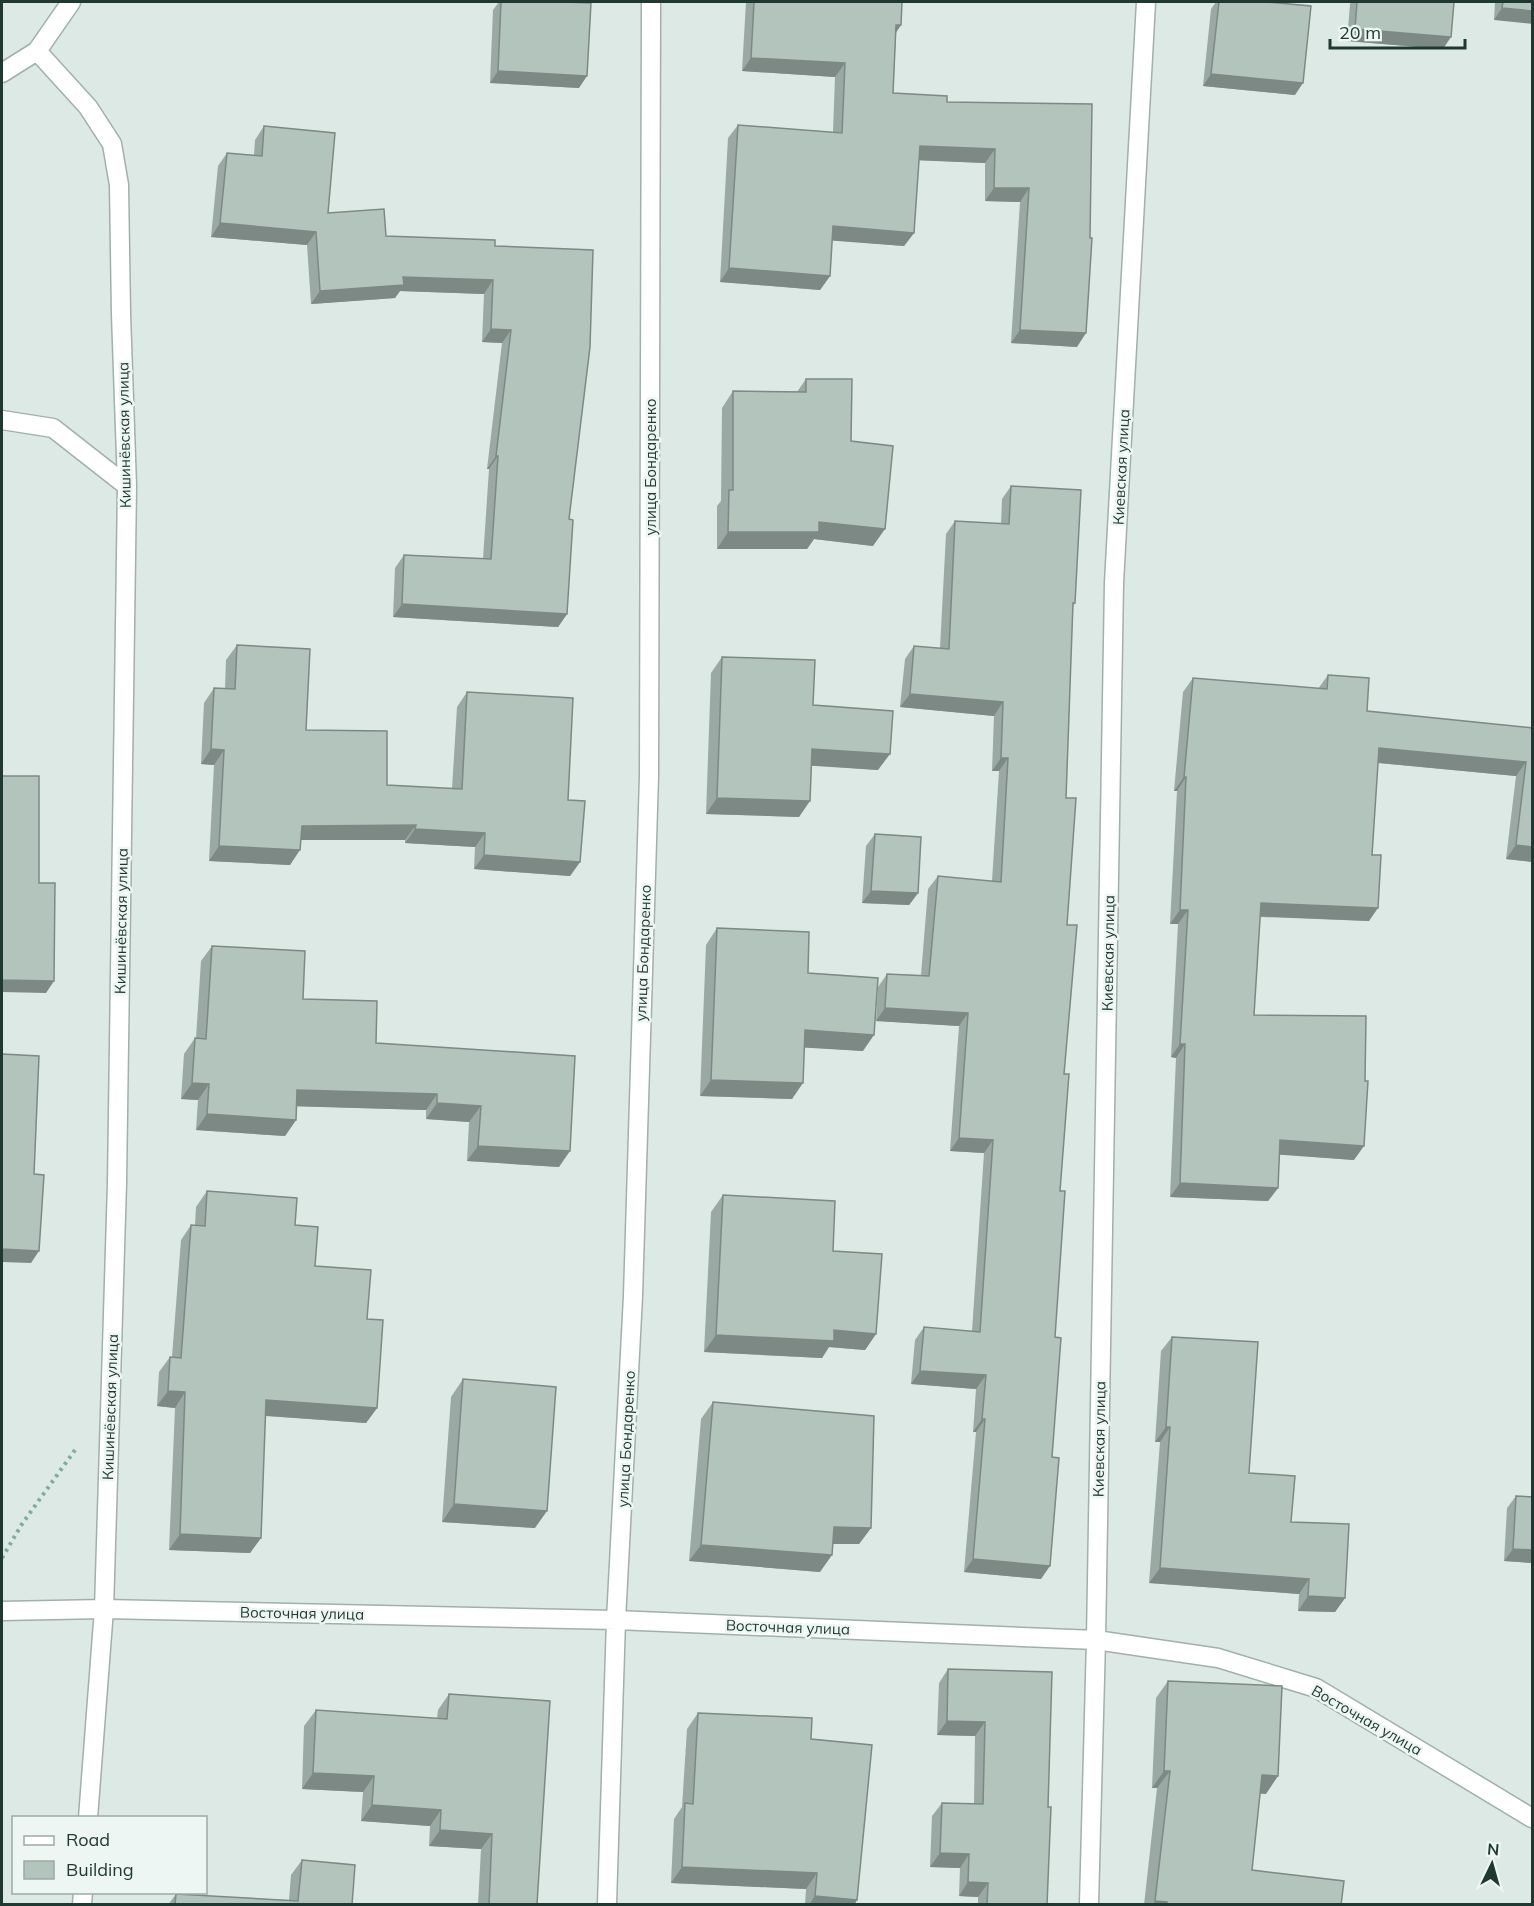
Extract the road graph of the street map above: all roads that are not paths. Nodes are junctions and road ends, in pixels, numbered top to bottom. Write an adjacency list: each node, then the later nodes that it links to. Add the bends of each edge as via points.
1 (71, 2): 4 (street)
2 (651, 2): 10 (street, улица Бондаренко, via 649,776 633,1296)
3 (1146, 2): 11 (street, Киевская улица, via 1114,583)
4 (38, 51): 5 (street); 7 (street, Кишинёвская улица, via 88,107 112,144 119,185)
5 (2, 73)
6 (2, 420): 7 (street, via 53,428)
7 (127, 486): 8 (street, Кишинёвская улица, via 117,1172)
8 (104, 1609): 9 (street, Восточная улица); 10 (street, Восточная улица); 12 (street, Кишинёвская улица)
9 (2, 1611)
10 (616, 1620): 11 (street, Восточная улица); 14 (street, улица Бондаренко)
11 (1096, 1640): 13 (street, Восточная улица, via 1218,1658 1316,1688); 15 (street, Киевская улица)
12 (88, 1816)
13 (1533, 1818)
14 (607, 1905)
15 (1089, 1905)

